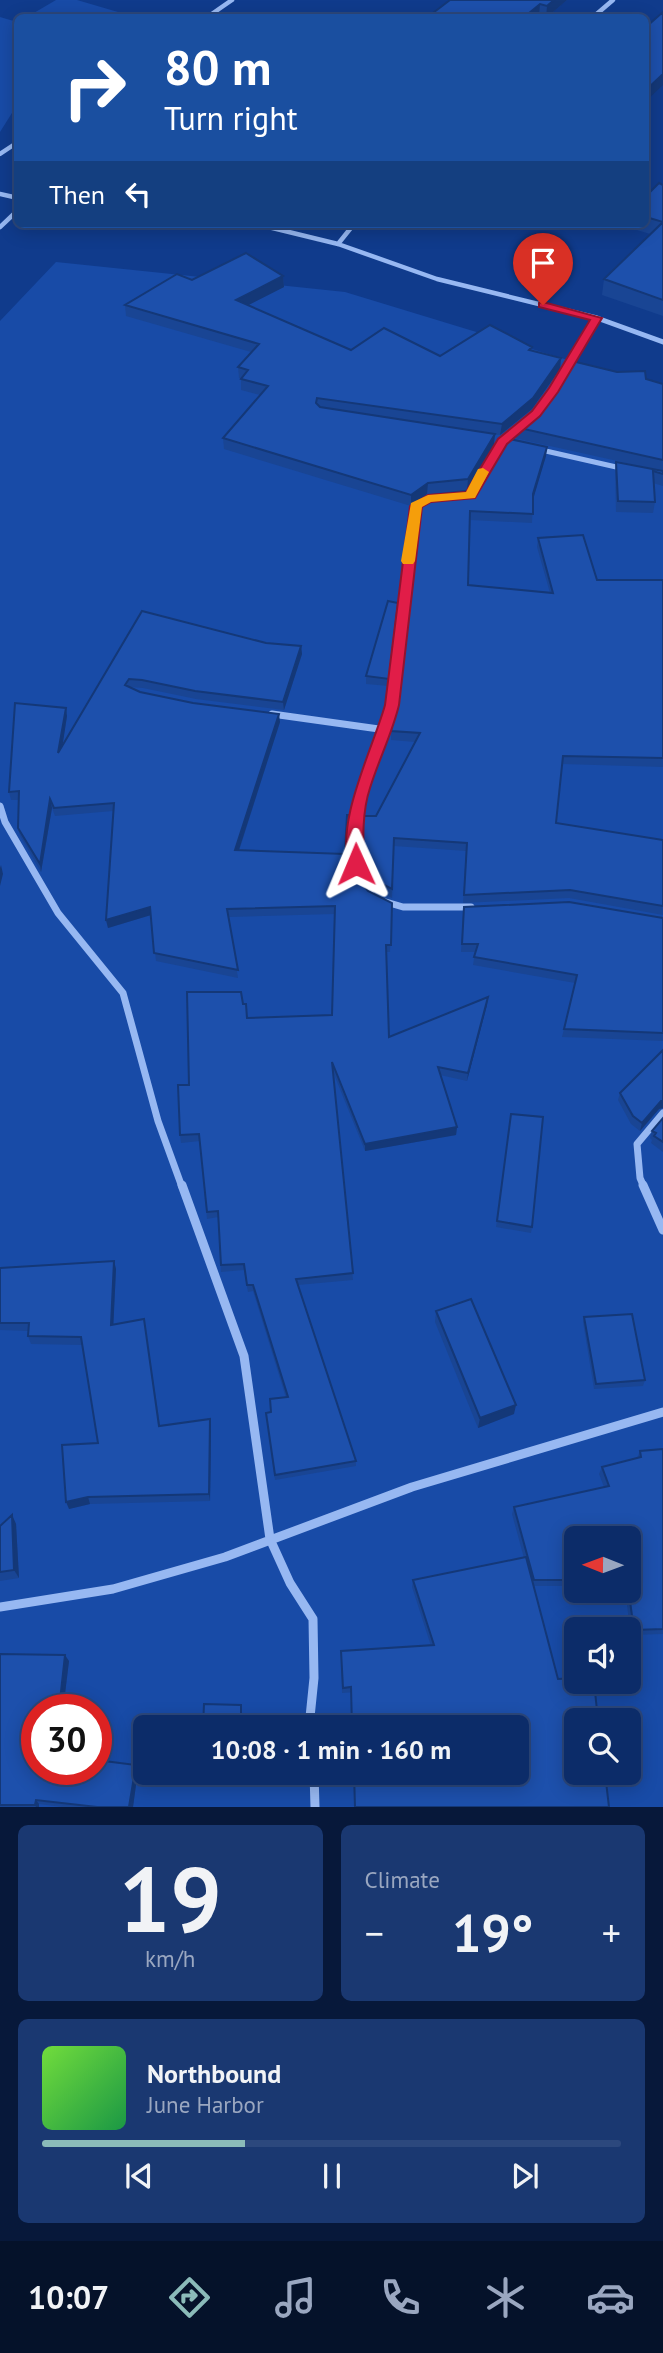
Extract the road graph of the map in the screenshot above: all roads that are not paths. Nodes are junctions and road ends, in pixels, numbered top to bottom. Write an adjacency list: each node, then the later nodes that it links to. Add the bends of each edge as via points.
1 (232, 0): 3 (street)
2 (613, 0): 4 (street)
3 (212, 14)
4 (597, 14)
5 (14, 214): 6 (street)
6 (0, 227)
7 (272, 228): 9 (street)
8 (351, 228): 9 (street)
9 (338, 244): 10 (street, via 437,279)
10 (597, 318): 11 (street); 12 (street)
11 (663, 342)
12 (554, 389)
13 (527, 420): 15 (street)
14 (491, 439): 15 (street)
15 (502, 441): 16 (street); 20 (street, via 470,495)
16 (513, 444)
17 (524, 446): 18 (street)
18 (634, 471)
19 (441, 498): 22 (street, via 416,506)
20 (459, 498)
21 (258, 712): 22 (street)
22 (386, 730): 24 (street, via 362,790 355,831 356,864 365,890)
23 (0, 806): 30 (street, via 58,913 123,993 158,1121 244,1356)
24 (373, 895)
25 (382, 900): 26 (street, via 403,907)
26 (478, 907)
27 (663, 1113): 28 (street, via 637,1143 639,1178)
28 (663, 1230)
29 (663, 1412): 30 (street, via 412,1487)
30 (270, 1539): 31 (street, via 113,1589); 32 (street, via 313,1619)
31 (0, 1607)
32 (310, 1715)
33 (313, 1785): 34 (street)
34 (314, 1807)

